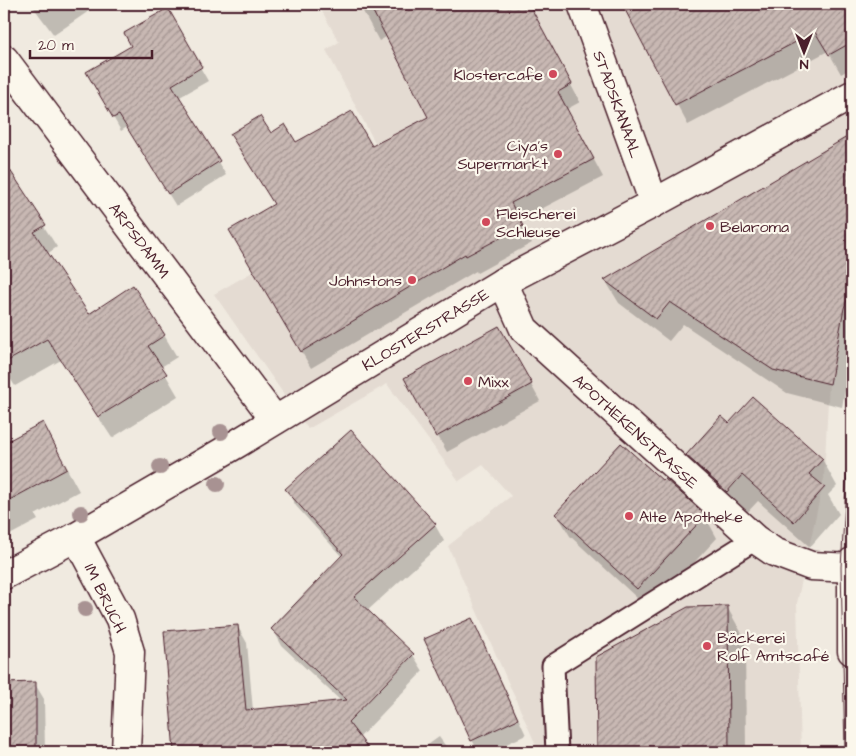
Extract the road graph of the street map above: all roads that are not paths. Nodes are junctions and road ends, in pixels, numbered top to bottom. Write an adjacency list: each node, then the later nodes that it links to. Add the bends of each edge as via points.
1 (582, 4): 4 (street, STADSKANAAL)
2 (4, 59): 6 (street, ARPSDAMM)
3 (852, 95): 4 (street, KLOSTERSTRASSE)
4 (654, 203): 5 (street, KLOSTERSTRASSE)
5 (503, 282): 6 (street, KLOSTERSTRASSE); 8 (street, APOTHEKENSTRASSE, via 524,329)
6 (275, 420): 7 (street, KLOSTERSTRASSE)
7 (76, 537): 11 (street, KLOSTERSTRASSE); 13 (street, IM BRUCH, via 120,619 130,652)
8 (755, 540): 10 (street, APOTHEKENSTRASSE, via 793,561 811,566); 14 (lane, via 553,666)
9 (852, 562): 10 (street)
10 (852, 568): 12 (street)
11 (4, 574)
12 (852, 651)
13 (126, 752)
14 (557, 752)

